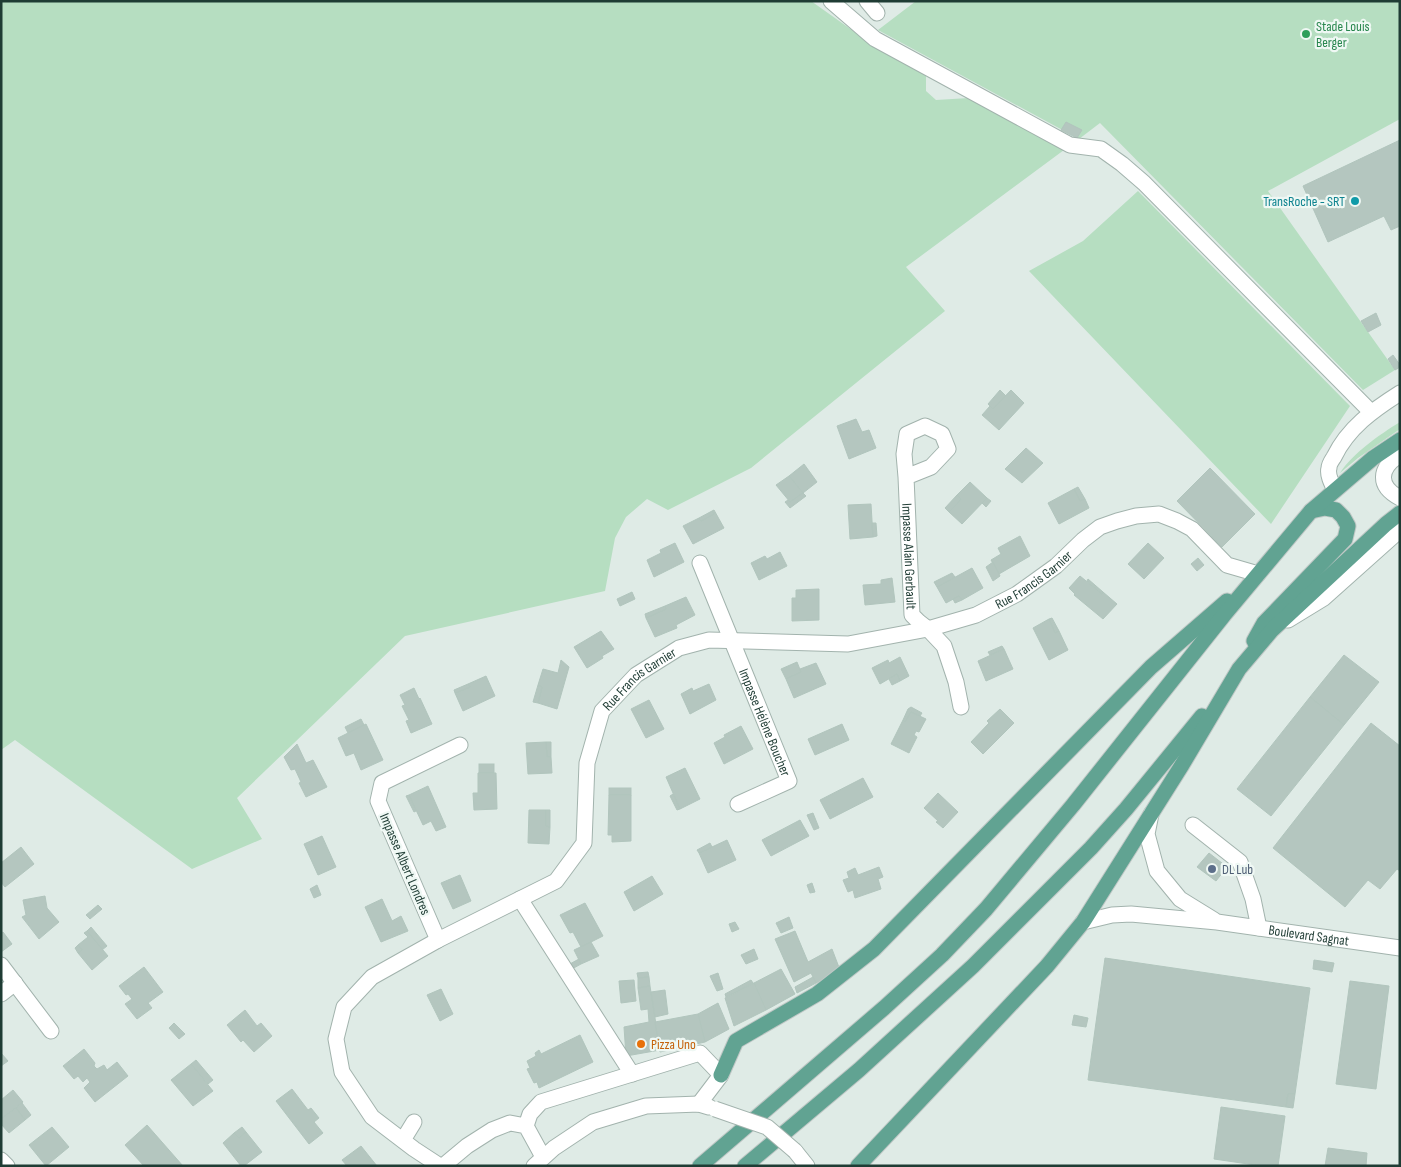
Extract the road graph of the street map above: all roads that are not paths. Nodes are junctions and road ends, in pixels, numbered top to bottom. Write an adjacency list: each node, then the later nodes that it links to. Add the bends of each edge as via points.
1 (832, 2): 3 (street, via 875,39 1070,144 1101,149 1122,164 1151,189)
2 (1400, 393): 3 (street)
3 (1370, 412): 7 (street, via 1352,430 1328,468)
4 (1400, 440): 7 (main road)
5 (1400, 455): 8 (street, via 1385,470 1383,480 1386,487)
6 (906, 477): 14 (street, Impasse Alain Gerbault, via 912,615)
7 (1335, 490): 9 (main road)
8 (1400, 498)
9 (1311, 511): 13 (main road); 17 (main road, via 1336,510 1348,526 1345,539 1264,623)
10 (1400, 513): 15 (main road)
11 (1400, 530): 15 (street, via 1324,598)
12 (700, 563): 16 (street)
13 (1258, 574): 14 (street, Rue Francis Garnier, via 1227,565 1192,529 1176,521 1159,514 1136,516 1100,528 1017,594 976,615); 34 (main road, via 1151,667 874,949 817,994 736,1041); 43 (main road, via 986,910 884,1008)
14 (928, 628): 16 (street, Rue Francis Garnier, via 848,644); 18 (street, Impasse Alain Gerbault, via 944,646)
15 (1272, 630): 17 (main road)
16 (732, 641): 20 (street, Impasse Hélène Boucher, via 789,781); 23 (street, Rue Francis Garnier, via 709,640 679,648 636,675 602,711 587,763 584,843 556,881)
17 (1237, 674): 21 (main road); 44 (main road, via 1092,848 987,952 859,1070)
18 (961, 707)
19 (460, 745): 27 (street, Impasse Albert Londres, via 382,783 378,801)
20 (738, 804)
21 (1152, 811): 24 (main road); 25 (street, via 1147,834 1157,871 1180,899)
22 (1193, 825): 26 (street, via 1240,862)
23 (520, 899): 27 (street, Rue Francis Garnier); 33 (street)
24 (1083, 922): 25 (street, Boulevard Sagnat, via 1131,914); 46 (main road, via 1047,966)
25 (1217, 922): 26 (street, Boulevard Sagnat)
26 (1259, 928): 28 (street, Boulevard Sagnat)
27 (438, 940): 38 (street, Rue Francis Garnier, via 372,977 344,1007 336,1039 342,1072 372,1117)
28 (1400, 948)
29 (1, 966): 30 (street)
30 (15, 983): 31 (street); 32 (street)
31 (1, 994)
32 (51, 1031)
33 (632, 1074): 34 (street, via 700,1054); 37 (street, via 541,1102 530,1114)
34 (721, 1075): 35 (street)
35 (699, 1104): 40 (street, via 646,1106 593,1122); 45 (street, bridge, via 767,1127 796,1151)
36 (414, 1122): 38 (street)
37 (526, 1126): 40 (street); 42 (street, via 510,1123 492,1130)
38 (403, 1140): 42 (street, Rue Francis Garnier)
39 (1, 1160): 41 (street)
40 (538, 1161)
41 (7, 1166)
42 (441, 1166)
43 (700, 1166)
44 (745, 1166)
45 (807, 1166)
46 (858, 1166)

